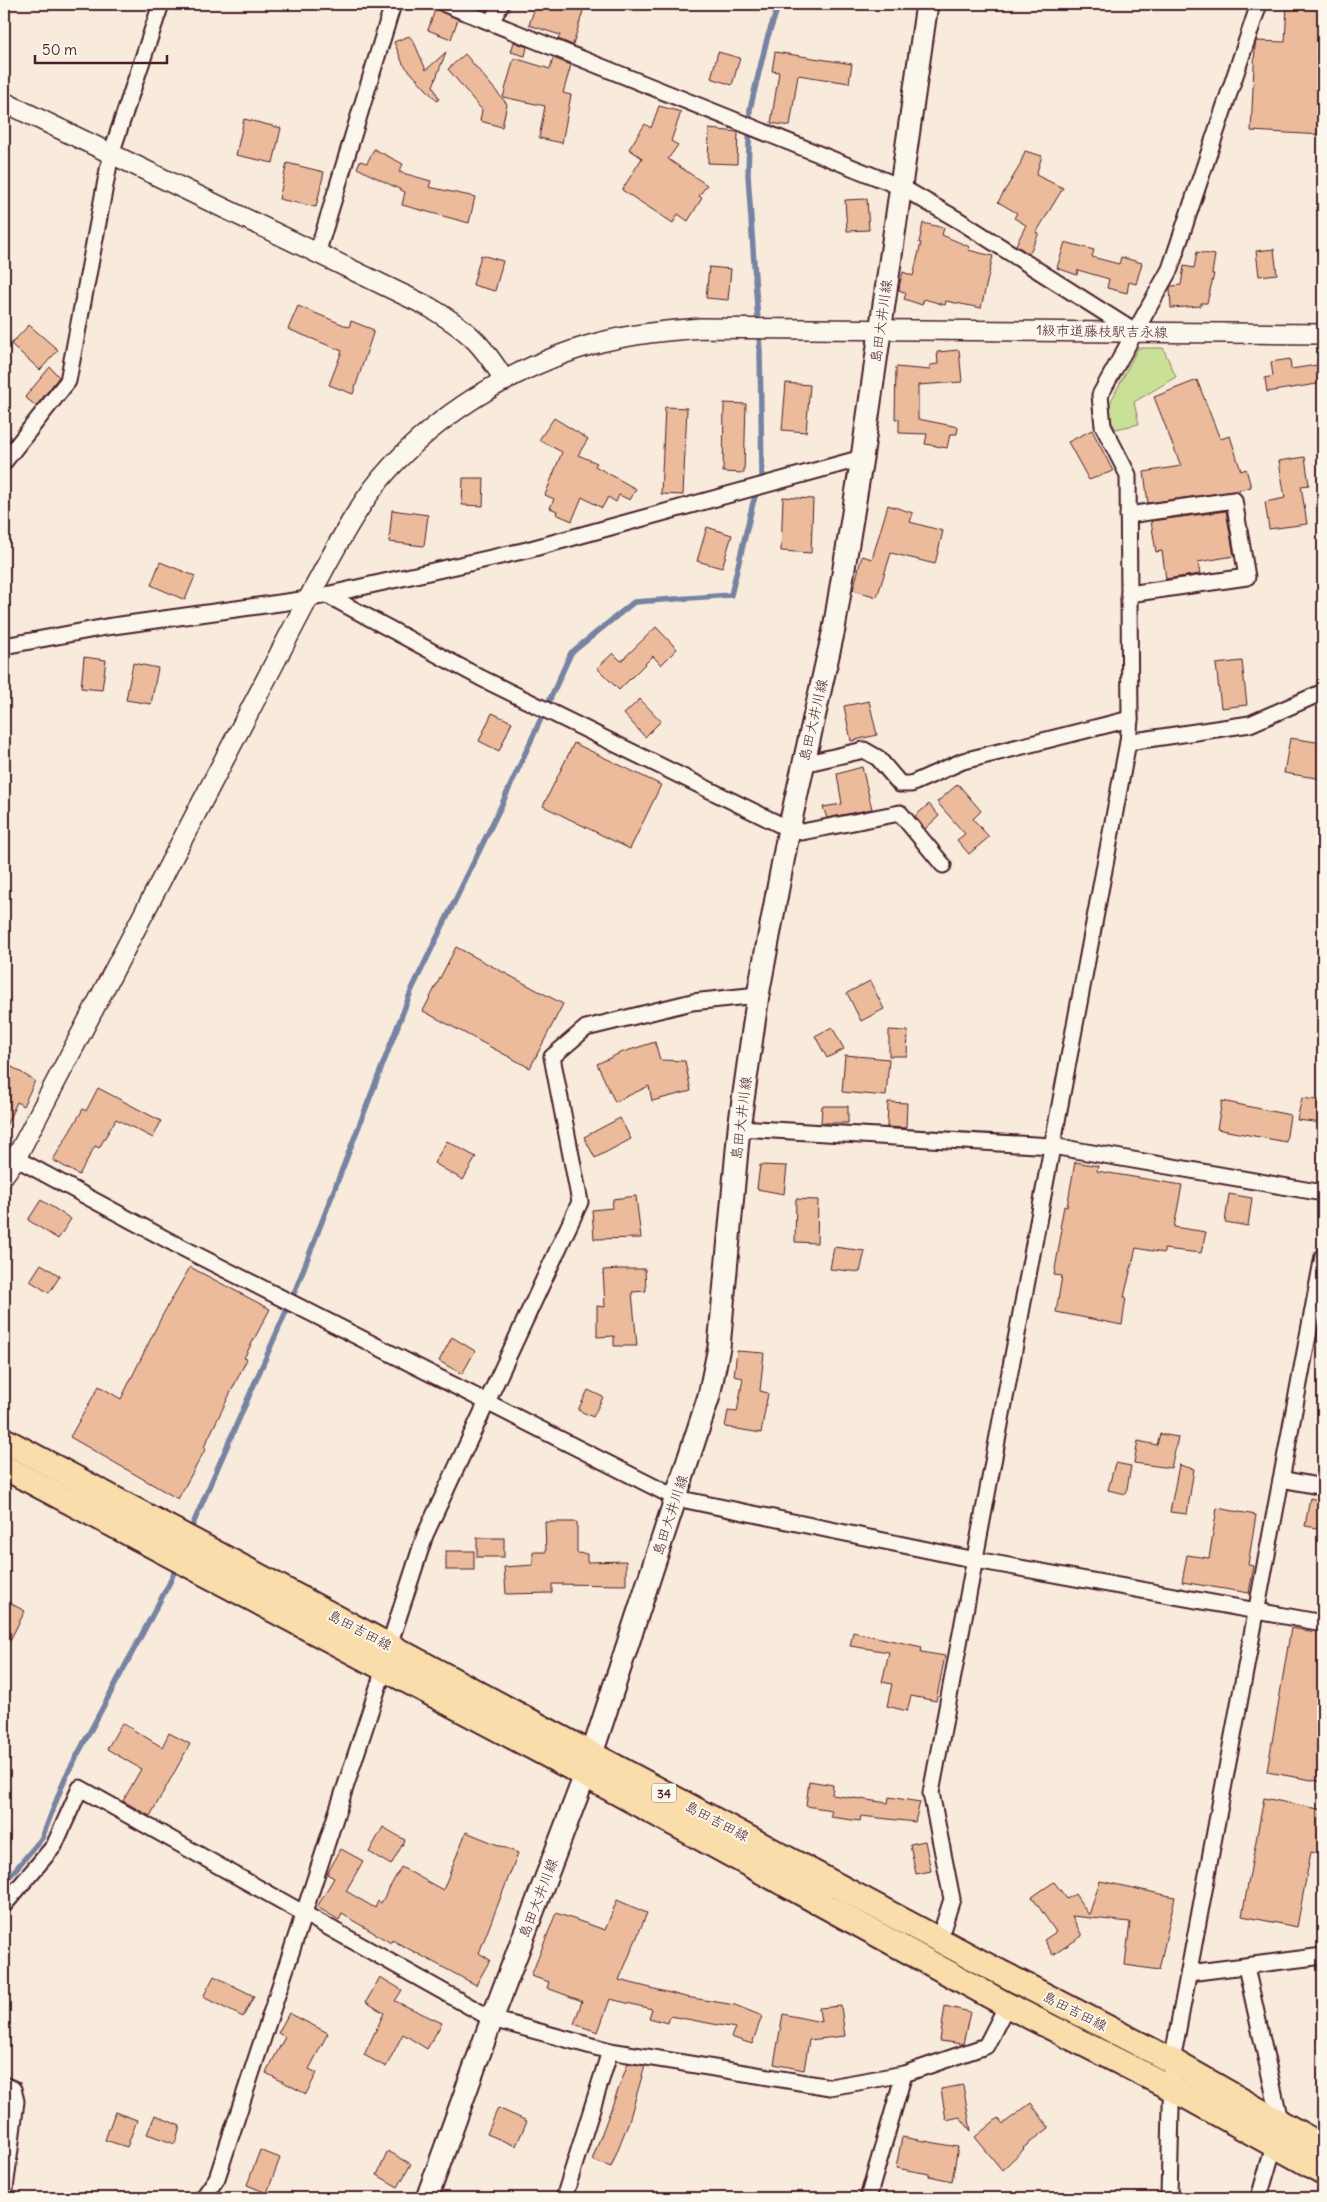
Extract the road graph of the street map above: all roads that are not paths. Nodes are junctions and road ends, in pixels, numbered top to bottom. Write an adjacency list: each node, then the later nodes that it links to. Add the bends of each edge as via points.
1 (161, 4): 9 (street)
2 (393, 4): 11 (street)
3 (446, 4): 7 (street)
4 (501, 4): 7 (street)
5 (927, 4): 10 (main road, 島田大井川線)
6 (1259, 4): 13 (street, via 1170,269)
7 (492, 22): 10 (street)
8 (4, 102): 9 (street)
9 (111, 154): 11 (street); 17 (street, via 68,380)
10 (901, 187): 12 (main road, 島田大井川線); 13 (street)
11 (318, 254): 15 (street, via 456,323 477,341)
12 (880, 328): 13 (street, 1級市道藤枝駅吉永線); 15 (street, 1級市道藤枝駅吉永線, via 701,328 658,332 613,339 574,350); 16 (main road, 島田大井川線)
13 (1136, 332): 14 (street, 1級市道藤枝駅吉永線); 18 (street, via 1100,395 1103,426 1128,475)
14 (1323, 334)
15 (505, 381): 21 (street, 1級市道藤枝駅吉永線, via 448,417 390,468 357,514)
16 (862, 458): 20 (street, via 527,550); 26 (main road, 島田大井川線, via 834,629)
17 (4, 462)
18 (1128, 515): 19 (street); 19 (street, via 1234,500 1247,577)
19 (1129, 594): 24 (street)
20 (327, 595): 21 (street); 27 (street, via 481,678)
21 (308, 599): 22 (street, via 106,627); 32 (street, 1級市道藤枝駅吉永線)
22 (4, 646)
23 (1323, 692): 25 (street, via 1250,724)
24 (1130, 719): 25 (street); 26 (street, via 963,761 911,784 900,784 878,758 864,750)
25 (1128, 742): 31 (street)
26 (803, 764): 27 (main road, 島田大井川線)
27 (789, 829): 28 (street, via 802,832 900,813); 29 (main road, 島田大井川線)
28 (944, 865)
29 (758, 995): 30 (main road, 島田大井川線); 37 (street, via 692,1002 586,1028 552,1056 580,1202)
30 (739, 1128): 31 (street); 42 (main road, 島田大井川線, via 719,1347 709,1396)
31 (1052, 1146): 34 (street); 43 (street)
32 (10, 1155): 33 (street, 1級市道藤枝駅吉永線); 37 (street, via 175,1244)
33 (4, 1175)
34 (1323, 1193)
35 (1323, 1256): 36 (street)
36 (1317, 1325): 40 (street)
37 (487, 1402): 42 (street); 46 (street, via 425,1535)
38 (4, 1440): 46 (main road, 島田吉田線 / 34)
39 (4, 1467): 47 (main road, 島田吉田線 / 34)
40 (1282, 1479): 41 (street); 44 (street)
41 (1323, 1486)
42 (676, 1498): 43 (street); 48 (main road, 島田大井川線)
43 (976, 1560): 44 (street); 51 (street, via 931,1793 952,1899)
44 (1257, 1612): 45 (street); 54 (street)
45 (1323, 1623)
46 (389, 1646): 48 (main road, 島田吉田線 / 34)
47 (384, 1669): 48 (main road, 島田吉田線 / 34); 50 (street)
48 (588, 1765): 51 (main road, 島田吉田線 / 34); 55 (main road, 島田吉田線 / 34); 56 (main road, 島田大井川線)
49 (4, 1905): 50 (street, via 54,1846 80,1788)
50 (304, 1914): 56 (street); 66 (street, via 217,2178)
51 (939, 1940): 58 (main road, 島田吉田線 / 34)
52 (1323, 1956): 53 (street)
53 (1246, 1966): 54 (street); 62 (street)
54 (1189, 1973): 58 (street)
55 (1007, 2005): 59 (street, via 986,2046); 61 (main road, 島田吉田線 / 34)
56 (492, 2019): 57 (street); 67 (main road, 島田大井川線)
57 (610, 2051): 59 (street, via 830,2087); 68 (street)
58 (1172, 2061): 61 (street); 62 (main road, 島田吉田線 / 34)
59 (904, 2074): 69 (street)
60 (4, 2085): 65 (street, via 13,2089 16,2101)
61 (1173, 2088): 62 (main road, 島田吉田線 / 34); 70 (street)
62 (1278, 2135): 63 (main road, 島田吉田線 / 34); 64 (main road, 島田吉田線 / 34); 71 (street)
63 (1323, 2147)
64 (1323, 2172)
65 (4, 2197)
66 (203, 2198)
67 (427, 2198)
68 (564, 2198)
69 (868, 2198)
70 (1169, 2198)
71 (1261, 2198)

